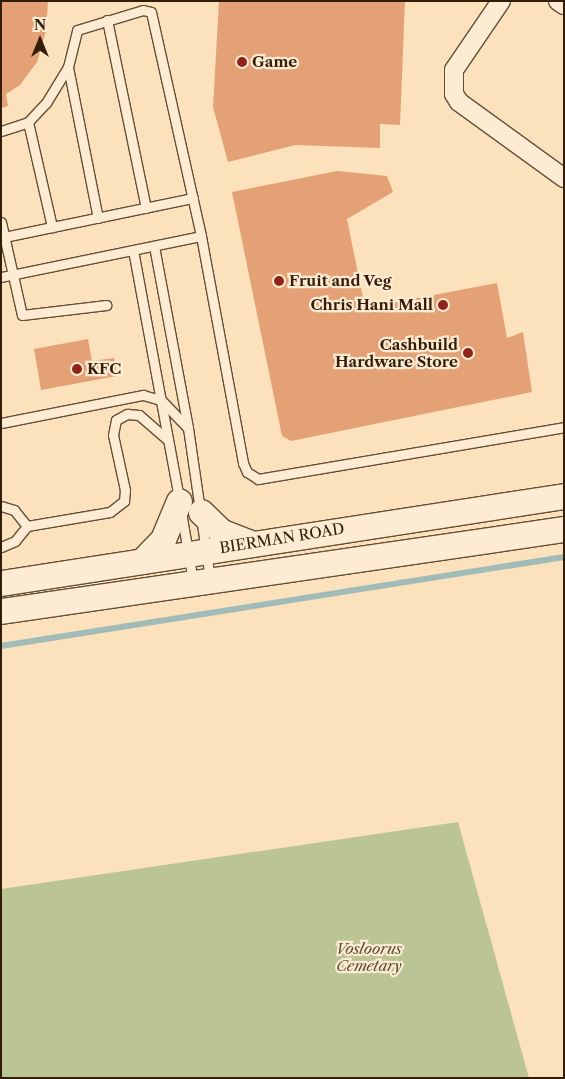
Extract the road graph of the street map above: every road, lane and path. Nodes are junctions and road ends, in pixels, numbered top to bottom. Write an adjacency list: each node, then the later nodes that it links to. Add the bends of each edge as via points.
1 (501, 1): 8 (street, via 454,70 454,94 459,102)
2 (558, 1): 3 (street)
3 (564, 5)
4 (107, 20): 5 (lane, via 77,30); 9 (lane, via 143,10 153,15); 10 (lane)
5 (68, 66): 6 (lane, via 46,103); 11 (lane)
6 (28, 122): 7 (lane); 13 (lane)
7 (1, 131)
8 (564, 178)
9 (193, 198): 10 (lane); 14 (lane)
10 (146, 208): 11 (lane)
11 (98, 218): 13 (lane)
12 (1, 222): 15 (lane)
13 (52, 227): 15 (lane)
14 (201, 236): 16 (lane); 23 (lane, via 243,463 248,472 258,479)
15 (4, 237): 18 (lane)
16 (154, 246): 17 (lane); 24 (lane)
17 (133, 250): 18 (lane); 21 (lane)
18 (11, 275): 19 (lane); 20 (lane, via 22,315)
19 (1, 277)
20 (106, 305)
21 (161, 400): 22 (lane, via 143,395); 24 (lane); 25 (lane)
22 (1, 423)
23 (564, 426)
24 (188, 428): 28 (lane)
25 (168, 440): 28 (lane); 29 (lane, via 139,415 120,417 113,435 124,501 110,512)
26 (564, 496): 31 (main road, BIERMAN ROAD)
27 (1, 506): 29 (lane, via 14,510)
28 (190, 506): 31 (main road, via 222,532); 33 (lane); 33 (lane); 34 (main road)
29 (27, 526): 32 (lane, via 15,541)
30 (564, 529): 36 (main road)
31 (251, 543): 33 (main road, BIERMAN ROAD)
32 (1, 548)
33 (198, 551): 34 (main road, BIERMAN ROAD); 36 (lane); 36 (lane)
34 (142, 561): 35 (main road, BIERMAN ROAD)
35 (1, 583)
36 (202, 584): 37 (main road)
37 (1, 611)

